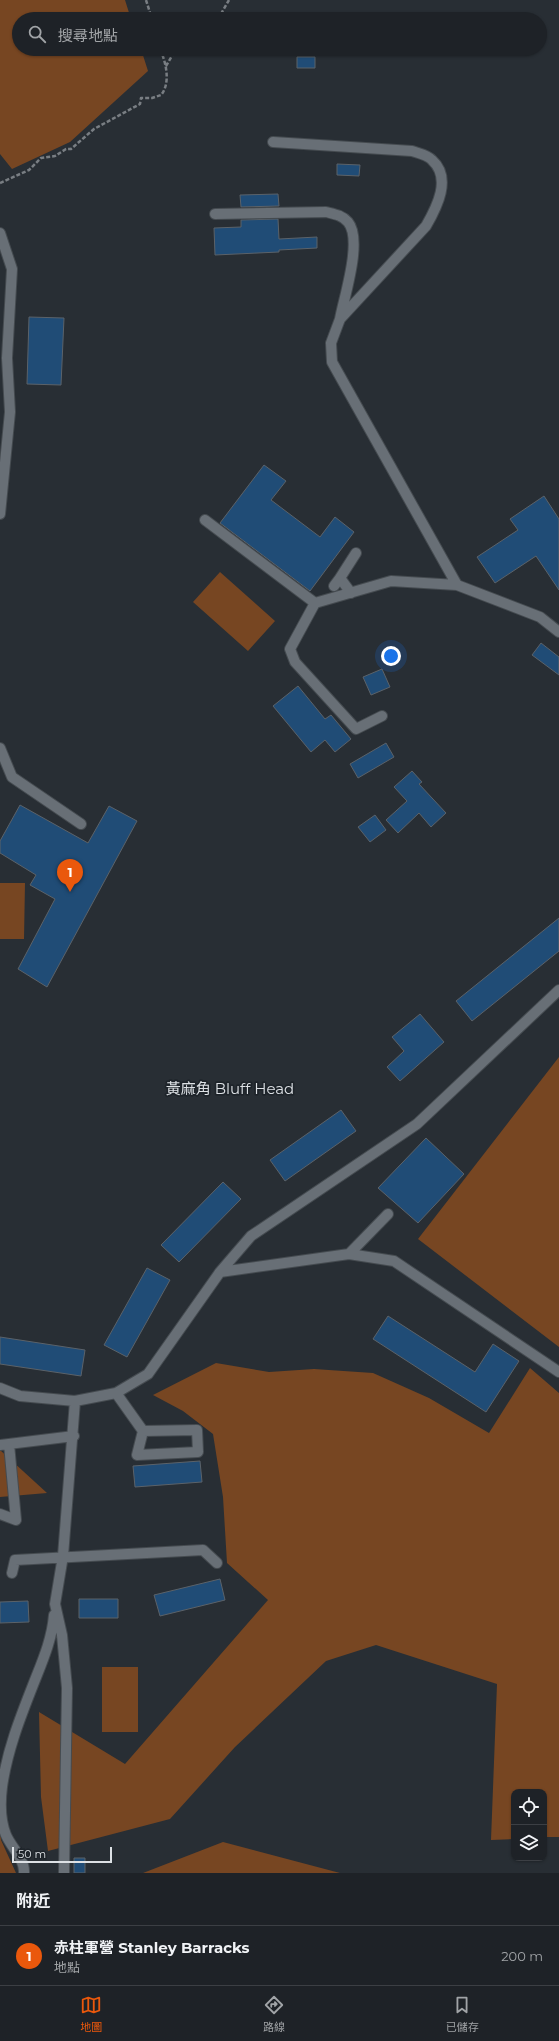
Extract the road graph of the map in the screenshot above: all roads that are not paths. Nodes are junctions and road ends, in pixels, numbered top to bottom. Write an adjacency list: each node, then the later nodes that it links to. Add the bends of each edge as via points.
1 (273, 142): 4 (lane, via 412,151 432,159 442,173 438,202 426,226)
2 (215, 214): 4 (lane, via 326,212 340,216 349,223 354,233 354,250)
3 (0, 233): 5 (lane, via 12,269)
4 (340, 319): 10 (lane, via 332,342 332,362)
5 (7, 358): 6 (lane); 7 (lane, via 10,412)
6 (0, 367)
7 (0, 514)
8 (205, 520): 12 (lane)
9 (356, 553): 11 (lane, via 337,582)
10 (456, 585): 11 (lane, via 391,581); 13 (lane, via 540,617)
11 (351, 593): 12 (lane)
12 (315, 603): 14 (lane, via 290,649 295,662 356,730)
13 (559, 632)
14 (382, 716)
15 (0, 748): 16 (lane, via 12,777)
16 (81, 824)
17 (559, 990): 20 (lane, via 417,1124 251,1236)
18 (388, 1214): 19 (lane)
19 (348, 1254): 20 (lane); 21 (lane, via 394,1261)
20 (220, 1272): 23 (lane, via 148,1374)
21 (559, 1372)
22 (0, 1388): 24 (lane, via 20,1396)
23 (116, 1393): 24 (lane); 25 (lane)
24 (75, 1401): 26 (lane)
25 (143, 1431): 25 (lane, via 197,1430 198,1452 137,1455)
26 (74, 1436): 27 (lane); 29 (lane)
27 (5, 1444): 28 (lane, via 16,1520)
28 (0, 1514)
29 (64, 1556): 30 (lane, via 203,1550); 31 (lane, via 15,1560); 32 (lane)
30 (217, 1563)
31 (12, 1573)
32 (55, 1604): 33 (lane, via 50,1642 14,1735 2,1786 3,1827 23,1864); 34 (lane, via 63,1643 67,1688)
33 (24, 1873)
34 (64, 1873)

